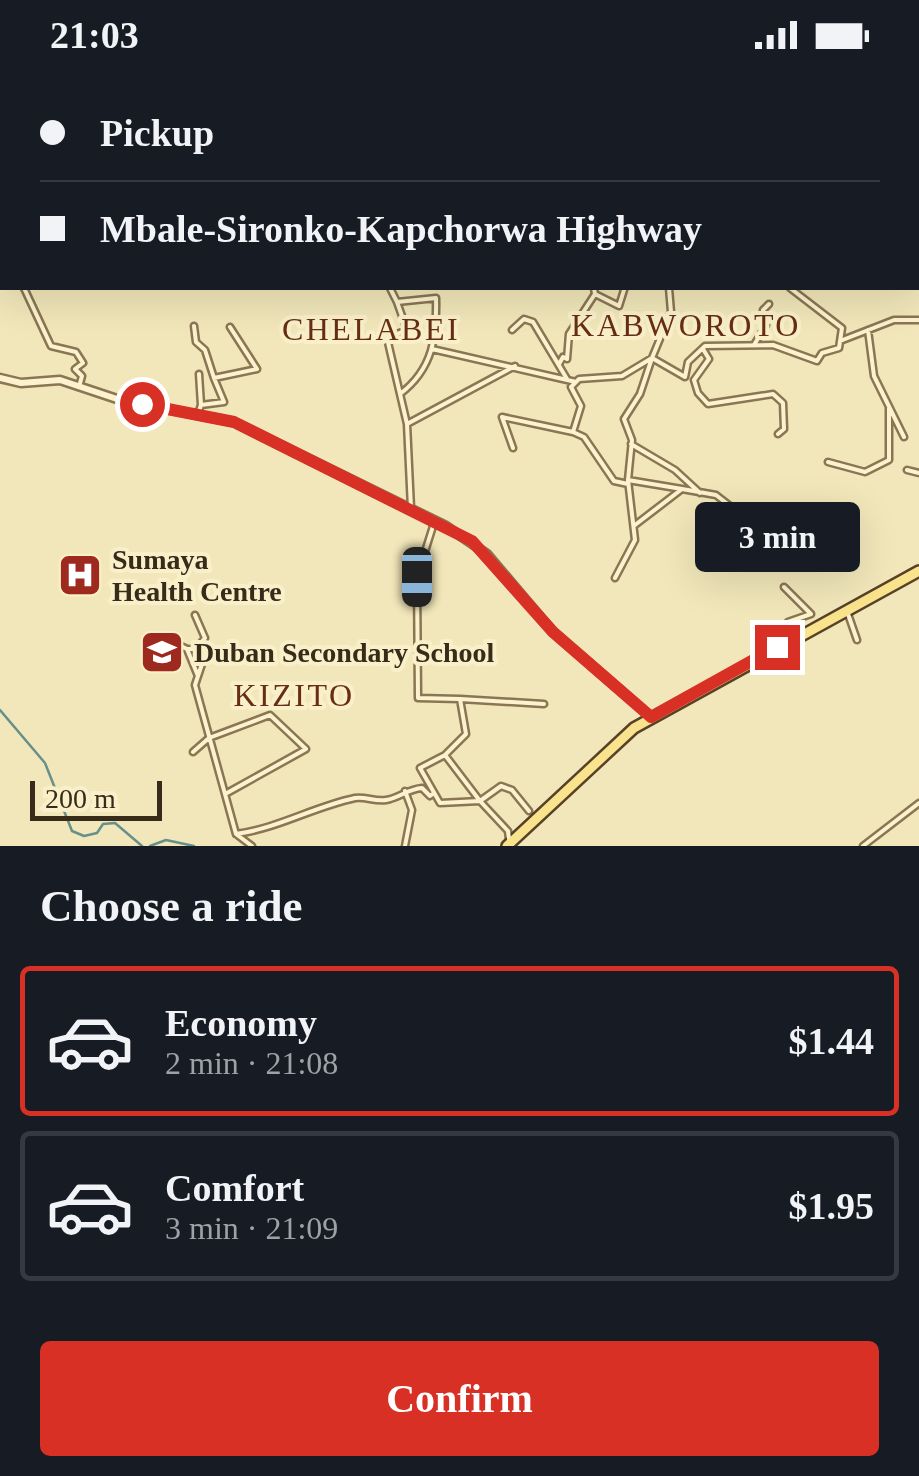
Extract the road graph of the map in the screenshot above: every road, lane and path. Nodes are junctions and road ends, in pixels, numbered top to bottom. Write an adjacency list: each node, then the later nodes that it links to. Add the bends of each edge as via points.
1 (25, 290): 26 (street, via 51,346 76,352 82,363 75,368 82,376)
2 (391, 290): 7 (street)
3 (624, 290): 6 (street, via 620,306)
4 (670, 290): 18 (street, via 671,312)
5 (793, 290): 14 (street, via 842,328)
6 (594, 291): 19 (street, via 570,334 568,358)
7 (397, 302): 16 (street, via 436,298); 27 (street, via 407,330 388,338)
8 (769, 304): 15 (street)
9 (919, 320): 13 (street, via 910,316)
10 (194, 326): 23 (street)
11 (230, 327): 23 (street, via 257,370)
12 (512, 330): 19 (street, via 524,318 533,322)
13 (868, 330): 14 (street); 28 (street, via 867,350)
14 (840, 341): 15 (street, via 817,361 773,345)
15 (754, 346): 17 (street)
16 (432, 349): 20 (street); 27 (street, via 416,382)
17 (702, 349): 18 (street, via 688,362 685,377); 32 (street, via 709,359 694,380 698,393 708,404 773,394 782,403 784,429)
18 (652, 358): 25 (street, via 622,376); 34 (street, via 624,419)
19 (559, 364): 24 (street)
20 (515, 366): 24 (street); 30 (street)
21 (198, 374): 29 (street)
22 (0, 378): 26 (street, via 21,384 50,378)
23 (214, 378): 29 (street, via 224,402)
24 (566, 380): 25 (street)
25 (576, 382): 31 (street, via 571,387 581,406)
26 (79, 387): 29 (street, via 120,400)
27 (400, 394): 30 (street)
28 (888, 408): 33 (street); 36 (street, via 889,460 865,472)
29 (200, 410): 42 (street)
30 (407, 424): 42 (street)
31 (573, 432): 35 (street, via 502,418); 39 (street, via 584,437 614,481)
32 (778, 434)
33 (904, 437)
34 (631, 444): 39 (street); 41 (street)
35 (513, 448)
36 (828, 462)
37 (907, 470): 38 (street)
38 (919, 473)
39 (628, 482): 40 (street); 44 (street)
40 (682, 489): 41 (street); 44 (street)
41 (701, 494): 45 (street, via 716,495 743,516)
42 (411, 508): 43 (street)
43 (435, 520): 57 (street, via 417,577 418,698); 59 (street, via 487,554 553,632)
44 (635, 525): 47 (street, via 634,548)
45 (803, 544)
46 (919, 571): 49 (main road)
47 (615, 578)
48 (784, 587): 51 (street, via 811,614)
49 (846, 610): 52 (street); 59 (main road)
50 (195, 615): 54 (street, via 205,638)
51 (779, 632)
52 (857, 640)
53 (173, 642): 54 (street)
54 (187, 649): 56 (street)
55 (203, 661): 56 (street)
56 (198, 676): 60 (street)
57 (460, 700): 58 (street); 62 (street, via 466,734)
58 (544, 704)
59 (651, 717): 71 (main road)
60 (209, 738): 61 (street); 64 (street); 64 (street, via 270,716 306,749)
61 (193, 752)
62 (445, 755): 65 (street, via 420,768); 66 (street)
63 (406, 791): 65 (street); 69 (street, via 387,800 345,801); 73 (street, via 412,810)
64 (227, 793): 69 (street)
65 (434, 793): 66 (street, via 440,803)
66 (480, 801): 68 (street, via 501,786); 71 (street, via 508,831)
67 (919, 803): 74 (street)
68 (529, 811)
69 (236, 834): 70 (street)
70 (240, 844): 72 (street)
71 (508, 845)
72 (252, 846)
73 (405, 846)
74 (863, 846)

